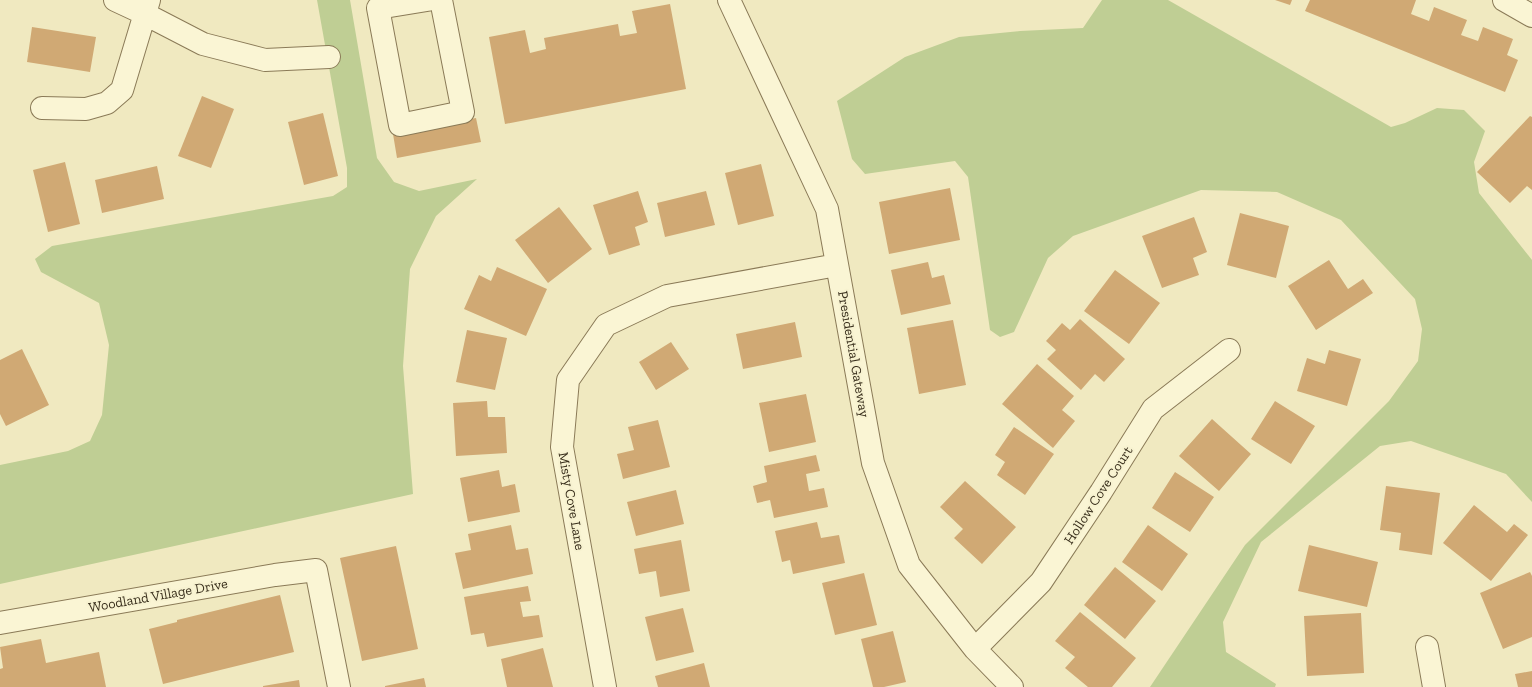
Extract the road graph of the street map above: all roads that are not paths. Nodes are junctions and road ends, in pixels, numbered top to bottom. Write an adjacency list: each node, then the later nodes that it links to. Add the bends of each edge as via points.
1 (115, 0): 6 (street)
2 (427, 0): 3 (street, via 378,8 400,126 463,112)
3 (441, 0)
4 (729, 0): 10 (street, Presidential Gateway, via 827,209)
5 (1504, 0): 7 (street)
6 (147, 7): 8 (street, via 203,44 265,60); 9 (street, via 122,90 107,103 86,109)
7 (1532, 16)
8 (329, 57)
9 (42, 108)
10 (837, 265): 14 (street, Presidential Gateway, via 873,463 909,565); 16 (street, Misty Cove Lane, via 667,296 606,325 568,380 562,447)
11 (1229, 350): 14 (street, Hollow Cove Court, via 1153,410 1041,582)
12 (0, 623): 15 (street, Woodland Village Drive, via 316,570)
13 (1427, 647): 18 (street)
14 (975, 649): 17 (street, Presidential Gateway)
15 (339, 687)
16 (605, 687)
17 (1012, 687)
18 (1434, 687)

